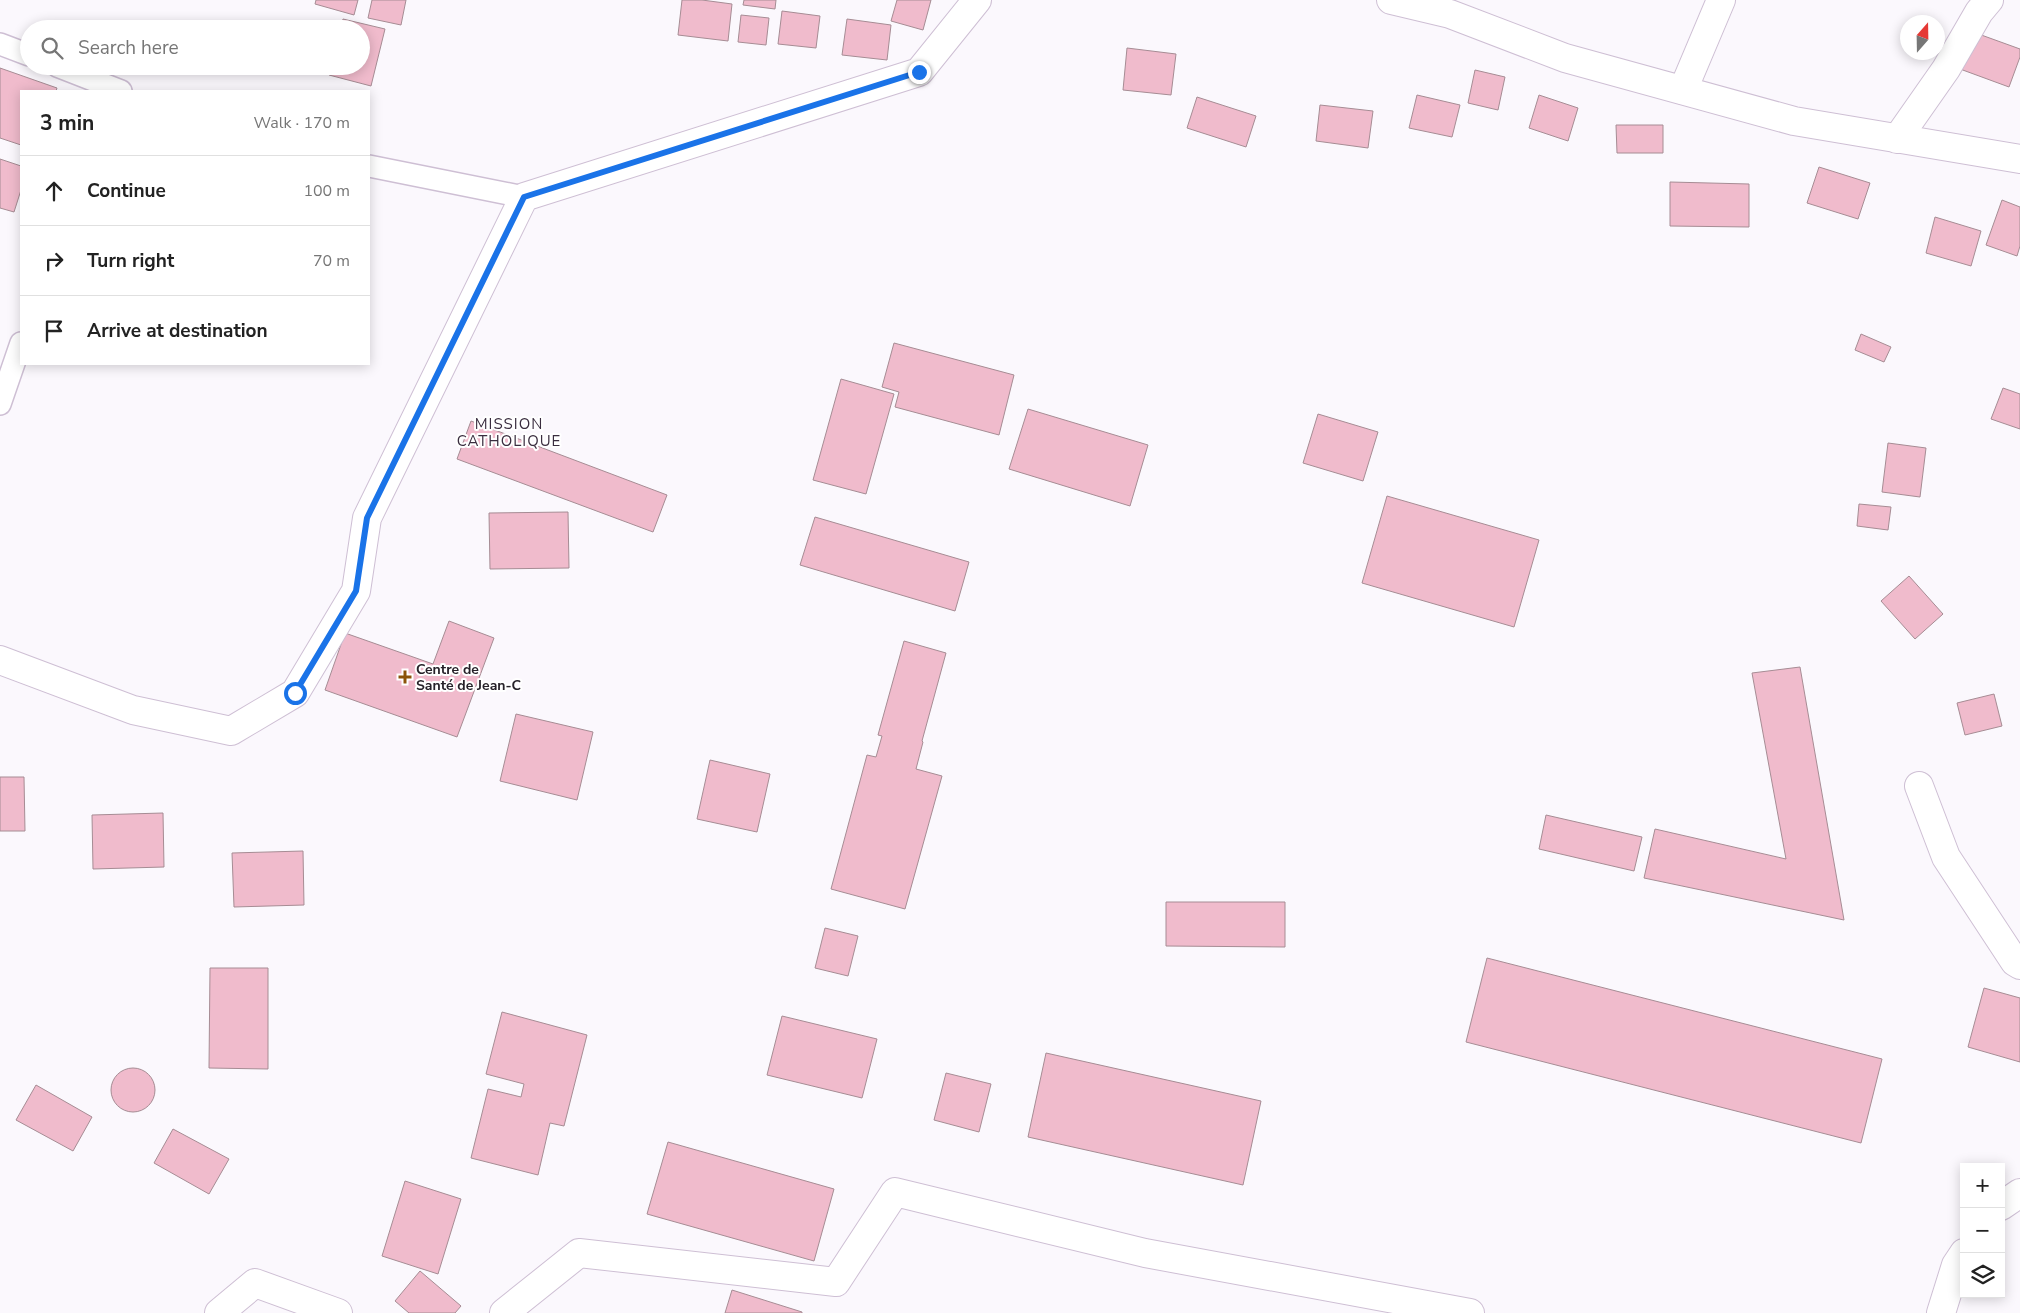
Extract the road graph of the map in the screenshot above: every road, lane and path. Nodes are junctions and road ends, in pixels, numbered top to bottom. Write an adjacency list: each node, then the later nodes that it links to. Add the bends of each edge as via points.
1 (977, 0): 13 (street, via 919,72)
2 (1392, 0): 9 (street, via 1450,14 1566,58)
3 (1721, 0): 9 (street)
4 (1989, 0): 10 (street)
5 (0, 44): 6 (lane)
6 (20, 52)
7 (78, 75): 8 (lane)
8 (114, 90)
9 (1683, 90): 10 (street, via 1794,122)
10 (1897, 139): 11 (street)
11 (2020, 160)
12 (370, 166): 13 (lane)
13 (524, 197): 16 (street, via 367,518 356,591 295,693 231,731 133,710)
14 (20, 346): 15 (lane)
15 (0, 404)
16 (0, 660)
17 (1919, 786): 18 (street, via 1946,856)
18 (2020, 965)
19 (2020, 1193): 20 (street)
20 (2005, 1203)
21 (1960, 1259): 26 (street)
22 (219, 1313): 23 (street, via 255,1283)
23 (338, 1313)
24 (504, 1313): 25 (street, via 580,1253 836,1282 894,1192 1145,1253)
25 (1470, 1313)
26 (1941, 1313)

